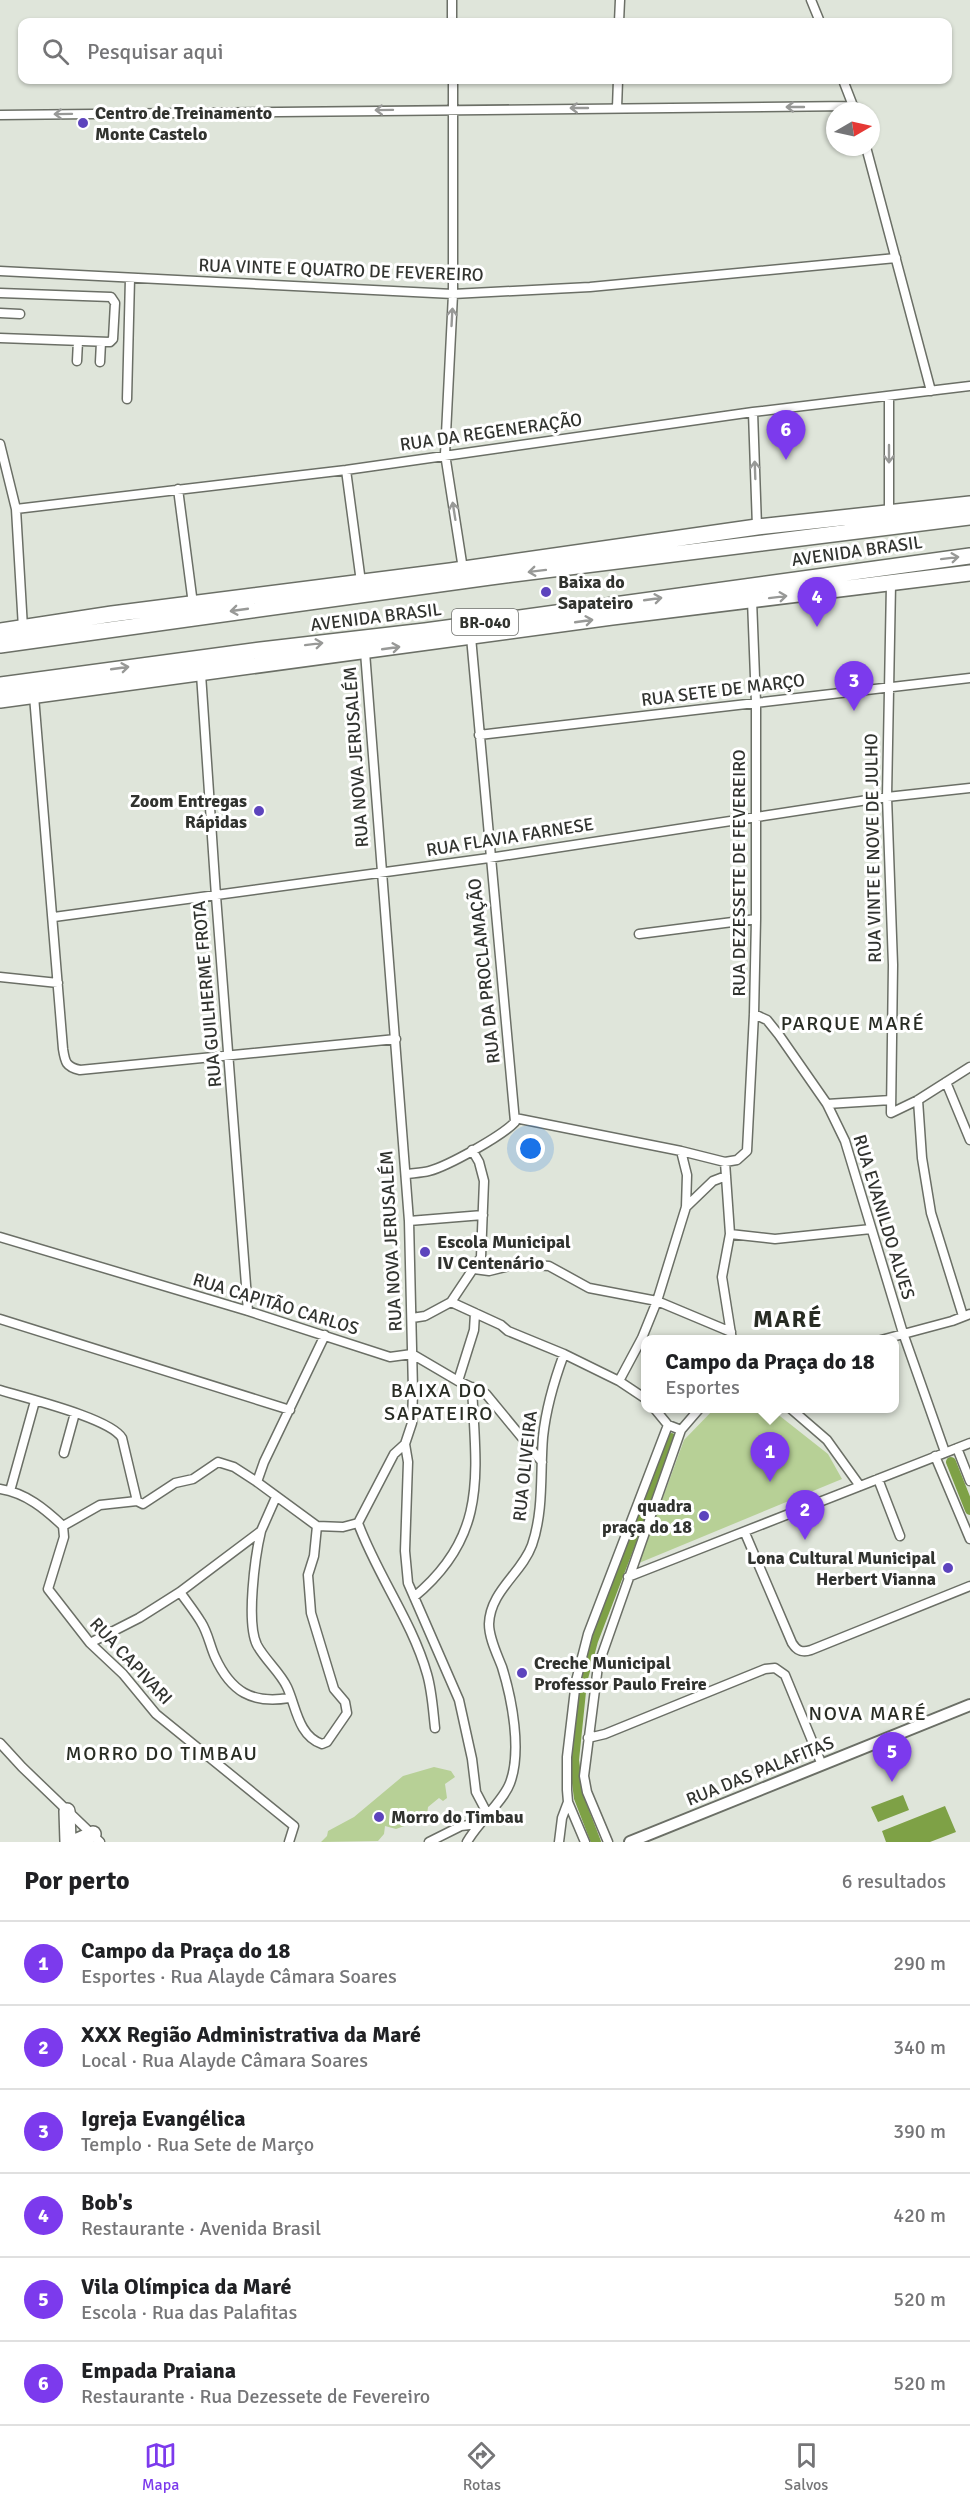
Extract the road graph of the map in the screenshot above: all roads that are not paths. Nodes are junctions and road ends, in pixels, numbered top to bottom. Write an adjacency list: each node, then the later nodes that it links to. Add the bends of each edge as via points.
1 (452, 0): 4 (street)
2 (620, 0): 5 (street)
3 (811, 0): 6 (street)
4 (452, 18)
5 (619, 18)
6 (818, 18)
7 (453, 84): 12 (street)
8 (618, 84): 11 (street)
9 (845, 84): 10 (street)
10 (851, 102)
11 (617, 108): 12 (street, one-way to 12); 13 (street, one-way to 11)
12 (453, 109): 14 (street, one-way to 14); 20 (street)
13 (826, 109)
14 (0, 115)
15 (868, 156): 16 (street)
16 (896, 258): 20 (street, RUA VINTE E QUATRO DE FEVEREIRO, via 590,287); 29 (street)
17 (0, 271): 18 (street, RUA VINTE E QUATRO DE FEVEREIRO)
18 (130, 278): 20 (street, RUA VINTE E QUATRO DE FEVEREIRO); 31 (street)
19 (0, 293): 25 (street, via 111,297 115,303 113,339)
20 (453, 294): 34 (street, one-way to 20)
21 (0, 313): 22 (street)
22 (20, 314)
23 (0, 338): 24 (street)
24 (78, 341): 25 (street); 26 (street)
25 (100, 342): 27 (street)
26 (77, 361)
27 (100, 362)
28 (970, 386): 29 (street, RUA DA REGENERAÇÃO)
29 (931, 391): 30 (street, RUA DA REGENERAÇÃO)
30 (889, 396): 32 (street, RUA DA REGENERAÇÃO); 39 (street, one-way to 39)
31 (127, 399)
32 (753, 412): 34 (street, RUA DA REGENERAÇÃO); 41 (street, one-way to 32)
33 (0, 444): 38 (street)
34 (445, 454): 35 (street, RUA DA REGENERAÇÃO); 45 (street, one-way to 34)
35 (346, 470): 36 (street, RUA DA REGENERAÇÃO); 47 (street)
36 (178, 489): 38 (street, RUA DA REGENERAÇÃO); 50 (street)
37 (963, 505): 39 (highway, AVENIDA BRASIL); 43 (highway, via 924,515 645,552)
38 (16, 509): 52 (street)
39 (889, 514): 41 (highway, AVENIDA BRASIL)
40 (970, 517): 43 (highway, AVENIDA BRASIL / BR-040)
41 (757, 527): 45 (highway, AVENIDA BRASIL)
42 (970, 556): 44 (highway, AVENIDA BRASIL / BR-040, one-way to 42)
43 (618, 561): 51 (highway, AVENIDA BRASIL / BR-040, one-way to 51)
44 (880, 567): 46 (highway); 57 (highway, AVENIDA BRASIL / BR-040, one-way to 44, via 425,632)
45 (463, 569): 47 (highway, AVENIDA BRASIL)
46 (967, 574): 48 (highway, AVENIDA BRASIL)
47 (361, 582): 50 (highway, AVENIDA BRASIL)
48 (891, 584): 49 (highway, AVENIDA BRASIL, one-way to 48); 61 (street, RUA VINTE E NOVE DE JULHO)
49 (752, 600): 54 (highway, AVENIDA BRASIL, one-way to 49); 65 (street, RUA DEZESSETE DE FEVEREIRO)
50 (193, 603): 52 (highway, AVENIDA BRASIL)
51 (160, 621): 52 (highway, via 130,620 48,630); 55 (highway, AVENIDA BRASIL / BR-040)
52 (23, 628): 53 (highway, AVENIDA BRASIL)
53 (0, 631)
54 (471, 637): 56 (highway, AVENIDA BRASIL, one-way to 54); 66 (street, RUA DA PROCLAMAÇÃO)
55 (0, 645)
56 (365, 652): 58 (highway, AVENIDA BRASIL); 71 (street, RUA NOVA JERUSALÉM)
57 (96, 672): 60 (highway, AVENIDA BRASIL / BR-040); 62 (highway)
58 (201, 674): 63 (highway, AVENIDA BRASIL); 72 (street, RUA GUILHERME FROTA)
59 (970, 678): 61 (street, RUA SETE DE MARÇO)
60 (0, 685)
61 (887, 688): 65 (street, RUA SETE DE MARÇO); 68 (street, RUA VINTE E NOVE DE JULHO)
62 (0, 695)
63 (34, 696): 64 (highway, AVENIDA BRASIL); 73 (street)
64 (0, 700)
65 (756, 703): 66 (street, RUA SETE DE MARÇO); 69 (street, RUA DEZESSETE DE FEVEREIRO)
66 (479, 735): 70 (street, RUA DA PROCLAMAÇÃO)
67 (970, 789): 68 (street, RUA FLAVIA FARNESE)
68 (887, 797): 69 (street, RUA FLAVIA FARNESE); 83 (street, RUA VINTE E NOVE DE JULHO)
69 (756, 815): 70 (street, RUA FLAVIA FARNESE); 74 (street, RUA DEZESSETE DE FEVEREIRO)
70 (489, 858): 71 (street, RUA FLAVIA FARNESE); 86 (street, RUA DA PROCLAMAÇÃO)
71 (382, 872): 72 (street, RUA FLAVIA FARNESE); 79 (street, RUA NOVA JERUSALÉM)
72 (216, 896): 73 (street, RUA FLAVIA FARNESE); 80 (street, RUA GUILHERME FROTA)
73 (54, 917): 77 (street)
74 (756, 919): 75 (street); 78 (street, RUA DEZESSETE DE FEVEREIRO)
75 (639, 934)
76 (0, 977): 77 (street)
77 (57, 983): 80 (street, via 63,1049 70,1068)
78 (754, 1014): 85 (street, RUA EVANILDO ALVES, via 771,1024); 90 (street, RUA DEZESSETE DE FEVEREIRO, via 748,1146 737,1160)
79 (396, 1039): 80 (street); 91 (street, RUA NOVA JERUSALÉM)
80 (229, 1057): 102 (street, RUA GUILHERME FROTA)
81 (970, 1067): 82 (street)
82 (946, 1082): 84 (street); 87 (street)
83 (891, 1100): 84 (street, RUA VINTE E NOVE DE JULHO, via 891,1113); 85 (street)
84 (918, 1100): 104 (street, via 931,1213)
85 (827, 1104): 96 (street, RUA EVANILDO ALVES, via 845,1141)
86 (515, 1120): 88 (street, via 502,1133); 89 (street)
87 (970, 1140)
88 (472, 1149): 91 (street, via 429,1171); 94 (street, via 484,1181)
89 (681, 1151): 90 (street); 93 (street, via 687,1175)
90 (725, 1162): 92 (street)
91 (406, 1174): 95 (street, RUA NOVA JERUSALÉM)
92 (726, 1176): 93 (street, via 712,1181); 97 (street)
93 (686, 1208): 100 (street)
94 (483, 1215): 95 (street); 99 (street, via 481,1257)
95 (409, 1221): 105 (street, RUA NOVA JERUSALÉM)
96 (872, 1229): 97 (street, via 775,1239); 107 (street, RUA EVANILDO ALVES)
97 (730, 1234): 111 (street, via 722,1277)
98 (0, 1238): 102 (street, RUA CAPITÃO CARLOS)
99 (474, 1269): 100 (street, via 489,1271 517,1264 549,1266 589,1288); 101 (street)
100 (657, 1300): 109 (street); 110 (street)
101 (451, 1302): 103 (street); 105 (street, via 425,1316)
102 (248, 1311): 108 (street, RUA CAPITÃO CARLOS)
103 (475, 1313): 115 (street); 116 (street, via 474,1330)
104 (967, 1315): 107 (street)
105 (412, 1318): 114 (street, RUA NOVA JERUSALÉM)
106 (0, 1319): 122 (street)
107 (903, 1333): 112 (street); 132 (street, RUA EVANILDO ALVES)
108 (325, 1335): 114 (street, RUA CAPITÃO CARLOS, via 390,1357); 122 (street)
109 (643, 1335)
110 (729, 1335)
111 (731, 1335)
112 (897, 1335)
113 (641, 1340): 117 (street)
114 (412, 1354): 116 (street); 130 (street, RUA NOVA JERUSALÉM, via 412,1423)
115 (564, 1354): 117 (street); 135 (street, RUA OLIVEIRA, via 552,1385)
116 (458, 1381): 118 (street)
117 (619, 1381): 120 (street)
118 (472, 1387): 135 (street, via 489,1396); 154 (street, via 477,1469 474,1505 456,1550)
119 (0, 1390): 121 (street)
120 (641, 1396)
121 (35, 1401): 123 (street); 141 (street)
122 (290, 1410): 138 (street)
123 (75, 1413): 133 (street); 143 (street, via 118,1431)
124 (658, 1413): 127 (street)
125 (696, 1413): 128 (street)
126 (795, 1413): 139 (street, via 827,1440)
127 (668, 1425): 128 (street); 162 (street, via 588,1634 576,1681 567,1757)
128 (681, 1430): 151 (street)
129 (970, 1443): 131 (street)
130 (405, 1444): 144 (street, via 394,1454); 154 (street, RUA NOVA JERUSALÉM, via 406,1571)
131 (957, 1448): 132 (street); 137 (street)
132 (945, 1452): 134 (street)
133 (64, 1454)
134 (936, 1456): 136 (street); 150 (street)
135 (542, 1462): 164 (street, RUA OLIVEIRA, via 539,1510 531,1547 499,1594 489,1624 513,1710 515,1737 510,1784)
136 (878, 1479): 139 (street); 149 (street)
137 (970, 1480)
138 (257, 1482): 142 (street); 143 (street, via 218,1462 143,1504)
139 (860, 1486): 148 (street)
140 (0, 1490): 141 (street)
141 (10, 1491): 145 (street, via 36,1503)
142 (276, 1497): 146 (street); 147 (street)
143 (137, 1501): 145 (street, via 100,1505)
144 (358, 1524): 146 (street); 158 (street, via 421,1657)
145 (63, 1526): 155 (street, RUA CAPIVARI, via 64,1537 48,1589)
146 (317, 1526): 156 (street, via 308,1575 311,1613 334,1689 345,1702 347,1713 322,1744 301,1725)
147 (261, 1531): 153 (street); 156 (street, via 253,1575 253,1636 287,1687)
148 (745, 1533): 151 (street); 152 (street, via 792,1643 803,1652)
149 (900, 1536)
150 (970, 1539)
151 (628, 1577): 159 (street, via 598,1666)
152 (970, 1586)
153 (180, 1592): 155 (street); 156 (street, via 202,1623 218,1664 236,1687 263,1701)
154 (414, 1597): 164 (street, RUA NOVA JERUSALÉM, via 459,1700 476,1792)
155 (90, 1643): 169 (street, RUA CAPIVARI, via 173,1729 294,1826)
156 (289, 1698)
157 (970, 1705): 161 (street, RUA DAS PALAFITAS)
158 (435, 1728)
159 (588, 1738): 161 (street, via 776,1668 785,1675); 174 (street, via 585,1784)
160 (0, 1743): 163 (street)
161 (822, 1765): 175 (street, RUA DAS PALAFITAS)
162 (568, 1802): 172 (street); 173 (street)
163 (67, 1811): 166 (street); 167 (highway)
164 (487, 1813): 165 (street, RUA OLIVEIRA)
165 (478, 1824): 170 (street, via 461,1826); 171 (street, RUA OLIVEIRA)
166 (96, 1838): 168 (highway)
167 (68, 1842)
168 (75, 1842)
169 (289, 1842)
170 (429, 1842)
171 (467, 1842)
172 (559, 1842)
173 (585, 1842)
174 (608, 1842)
175 (630, 1842)

